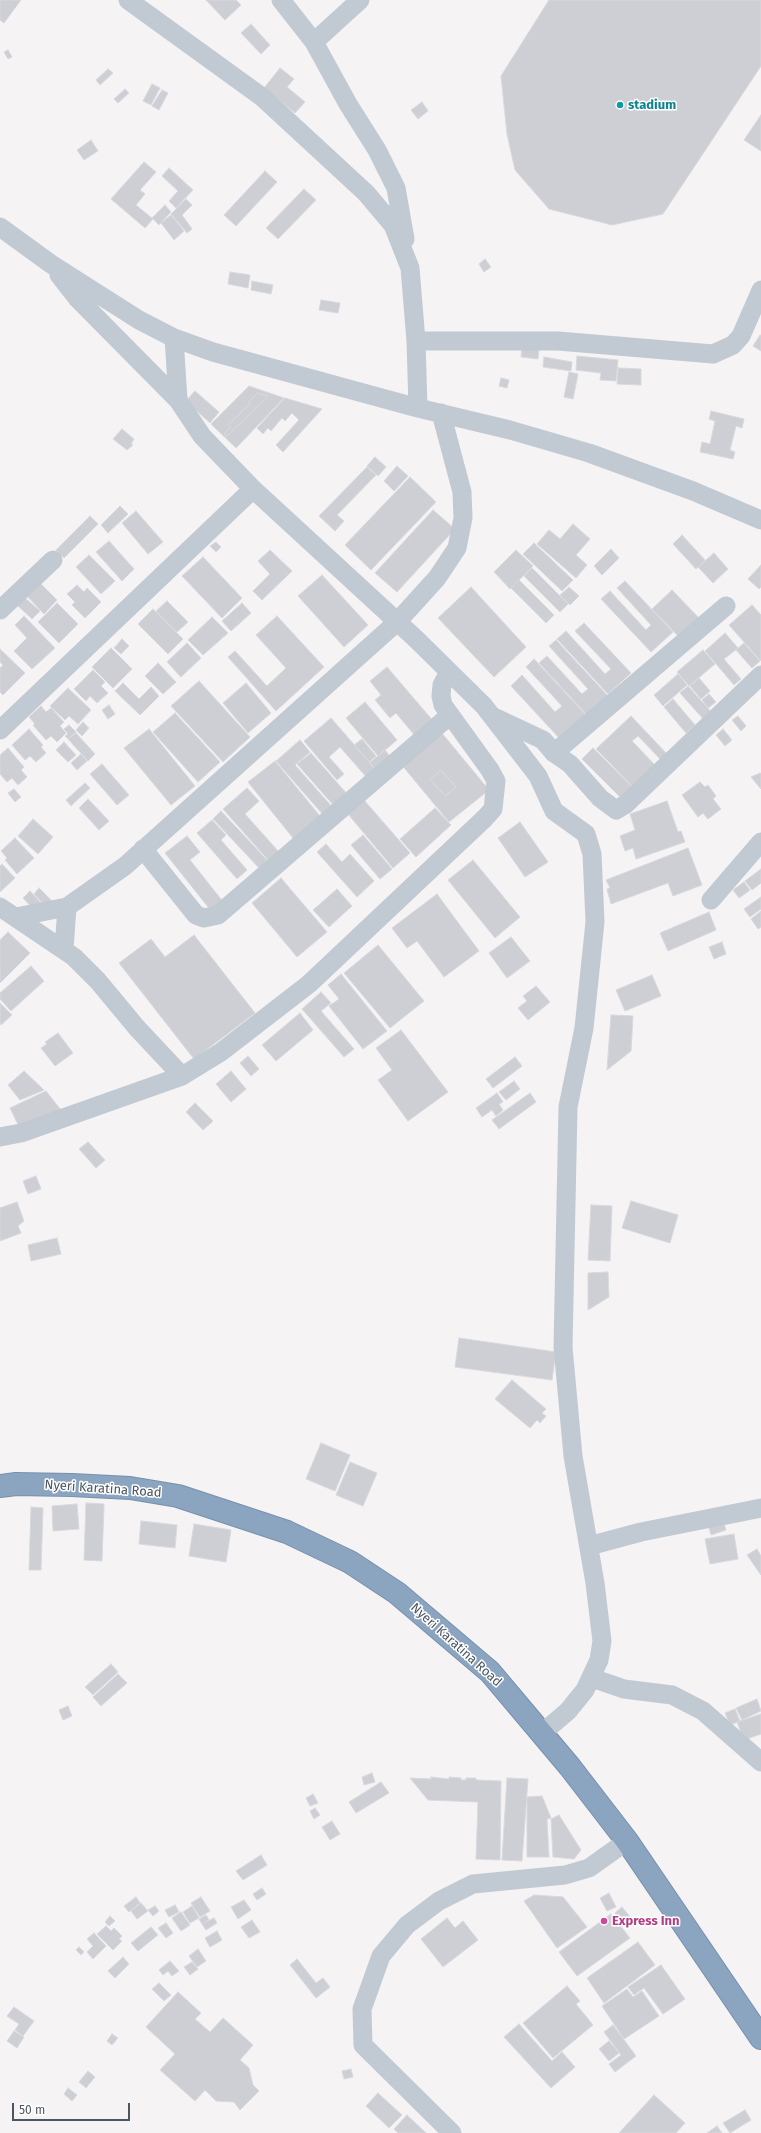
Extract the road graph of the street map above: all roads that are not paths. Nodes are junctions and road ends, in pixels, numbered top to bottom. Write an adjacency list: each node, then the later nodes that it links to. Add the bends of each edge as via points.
1 (128, 0): 7 (street, via 262,97 366,193 393,225)
2 (281, 0): 4 (street)
3 (360, 0): 4 (street)
4 (314, 42): 7 (street, via 377,150 396,188)
5 (0, 227): 6 (street)
6 (51, 264): 9 (street, via 140,320); 11 (street, via 77,298)
7 (410, 268): 10 (street)
8 (761, 290): 10 (street, via 741,336 733,345 713,354 558,341)
9 (174, 338): 11 (street); 12 (street, via 213,352)
10 (416, 341): 12 (street)
11 (178, 400): 14 (street, via 214,450)
12 (418, 408): 13 (street)
13 (441, 413): 15 (street, via 510,430 589,454 694,491); 19 (street, via 462,492 464,518 461,534 458,548 441,573)
14 (253, 489): 19 (street); 24 (street)
15 (761, 520)
16 (53, 560): 18 (street)
17 (726, 606): 25 (street)
18 (0, 610)
19 (397, 622): 20 (street); 27 (street)
20 (450, 672): 22 (street); 23 (street, via 442,685 441,696)
21 (761, 675): 25 (street, via 620,809 611,807 570,764)
22 (491, 715): 25 (street, via 543,740); 37 (street, via 538,776 554,811 586,834 592,854 595,922 584,1028 568,1106 563,1347 574,1456)
23 (450, 716): 27 (street, via 218,915 204,918 196,915); 33 (street, via 496,781 493,809 309,984 221,1052)
24 (0, 730)
25 (554, 754)
26 (761, 842): 28 (street)
27 (143, 849): 30 (street)
28 (711, 900)
29 (0, 907): 31 (street)
30 (67, 907): 31 (street); 32 (street)
31 (16, 917): 32 (street)
32 (64, 949): 33 (street, via 98,981)
33 (182, 1076): 34 (street, via 22,1133)
34 (0, 1137)
35 (0, 1486): 39 (highway, Nyeri Karatina Road, via 79,1485 130,1488 178,1496 294,1536 350,1562 397,1593 490,1672)
36 (761, 1508): 37 (street, via 642,1532)
37 (589, 1546): 38 (street, via 602,1641 599,1660)
38 (592, 1678): 39 (street, via 568,1711); 40 (street, via 624,1689 672,1695 703,1711)
39 (541, 1734): 41 (highway, Nyeri Karatina Road)
40 (761, 1762)
41 (627, 1841): 42 (highway, Nyeri Karatina Road); 43 (street, via 589,1868 565,1875 473,1884 439,1901 406,1925 381,1956 362,2009 363,2045)
42 (761, 2038)
43 (452, 2133)

